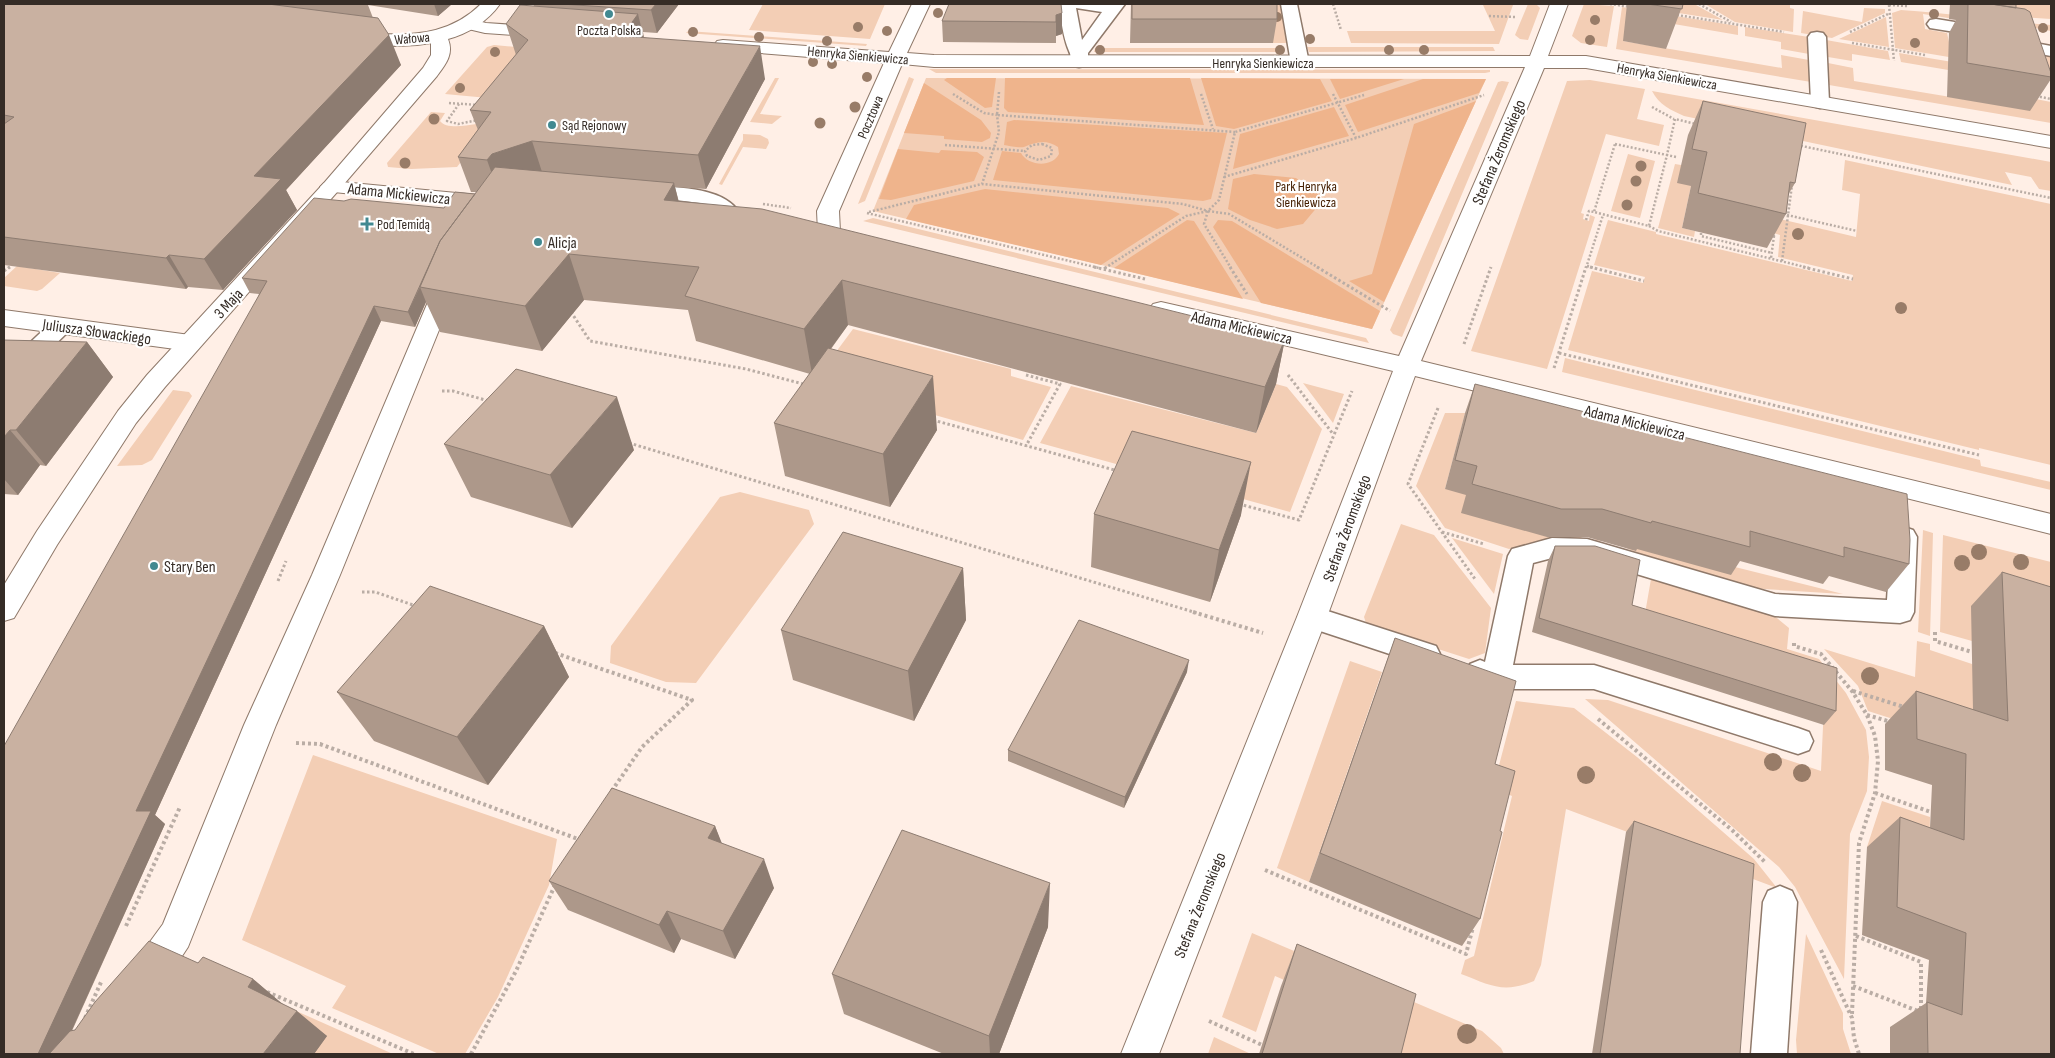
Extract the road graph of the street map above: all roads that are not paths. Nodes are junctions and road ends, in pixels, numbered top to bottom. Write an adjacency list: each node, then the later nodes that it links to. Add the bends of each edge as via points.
1 (491, 4): 8 (street)
2 (921, 4): 17 (street, Pocztowa)
3 (1067, 4): 16 (lane)
4 (1080, 4): 7 (lane)
5 (1289, 4): 19 (lane)
6 (1559, 4): 18 (street, Stefana Żeromskiego)
7 (1116, 6): 16 (lane)
8 (470, 24): 10 (street, via 485,28); 12 (street)
9 (1936, 24): 15 (lane, via 2010,36 2030,47)
10 (565, 33)
11 (336, 34): 12 (street, Wałowa, via 389,41)
12 (437, 36): 22 (street, 3 Maja, via 442,46 440,59)
13 (1817, 38): 20 (lane)
14 (709, 44): 17 (street, Henryka Sienkiewicza)
15 (2051, 51)
16 (1079, 57): 17 (street, Henryka Sienkiewicza, via 934,61); 19 (street, Henryka Sienkiewicza)
17 (896, 58): 26 (street, Pocztowa, via 828,211)
18 (1537, 62): 19 (street, Henryka Sienkiewicza); 20 (street, Henryka Sienkiewicza, via 1586,62); 32 (street, Stefana Żeromskiego)
19 (1300, 63)
20 (1820, 102): 21 (street, Henryka Sienkiewicza)
21 (2051, 142)
22 (331, 187): 24 (street, Adama Mickiewicza); 31 (street, 3 Maja)
23 (628, 190): 25 (lane, via 705,197 729,212)
24 (505, 207)
25 (724, 224)
26 (829, 233)
27 (453, 275): 41 (street, via 419,347 326,575 260,725 176,936)
28 (1136, 303): 32 (street, Adama Mickiewicza)
29 (4, 318): 30 (street, Juliusza Słowackiego)
30 (61, 326): 31 (street, Juliusza Słowackiego); 33 (lane)
31 (190, 343): 36 (street, 3 Maja, via 127,418 47,538)
32 (1407, 367): 34 (street, Adama Mickiewicza); 37 (street, Stefana Żeromskiego)
33 (4, 380)
34 (1908, 489): 35 (street, Adama Mickiewicza); 38 (lane, via 1900,612 1775,605 1587,549 1552,548 1521,556)
35 (2051, 524)
36 (4, 610)
37 (1312, 617): 38 (lane); 42 (street, Stefana Żeromskiego)
38 (1496, 677): 39 (lane, via 1594,677)
39 (1798, 741)
40 (1780, 902): 43 (lane)
41 (130, 1001)
42 (1140, 1054)
43 (1769, 1054)

